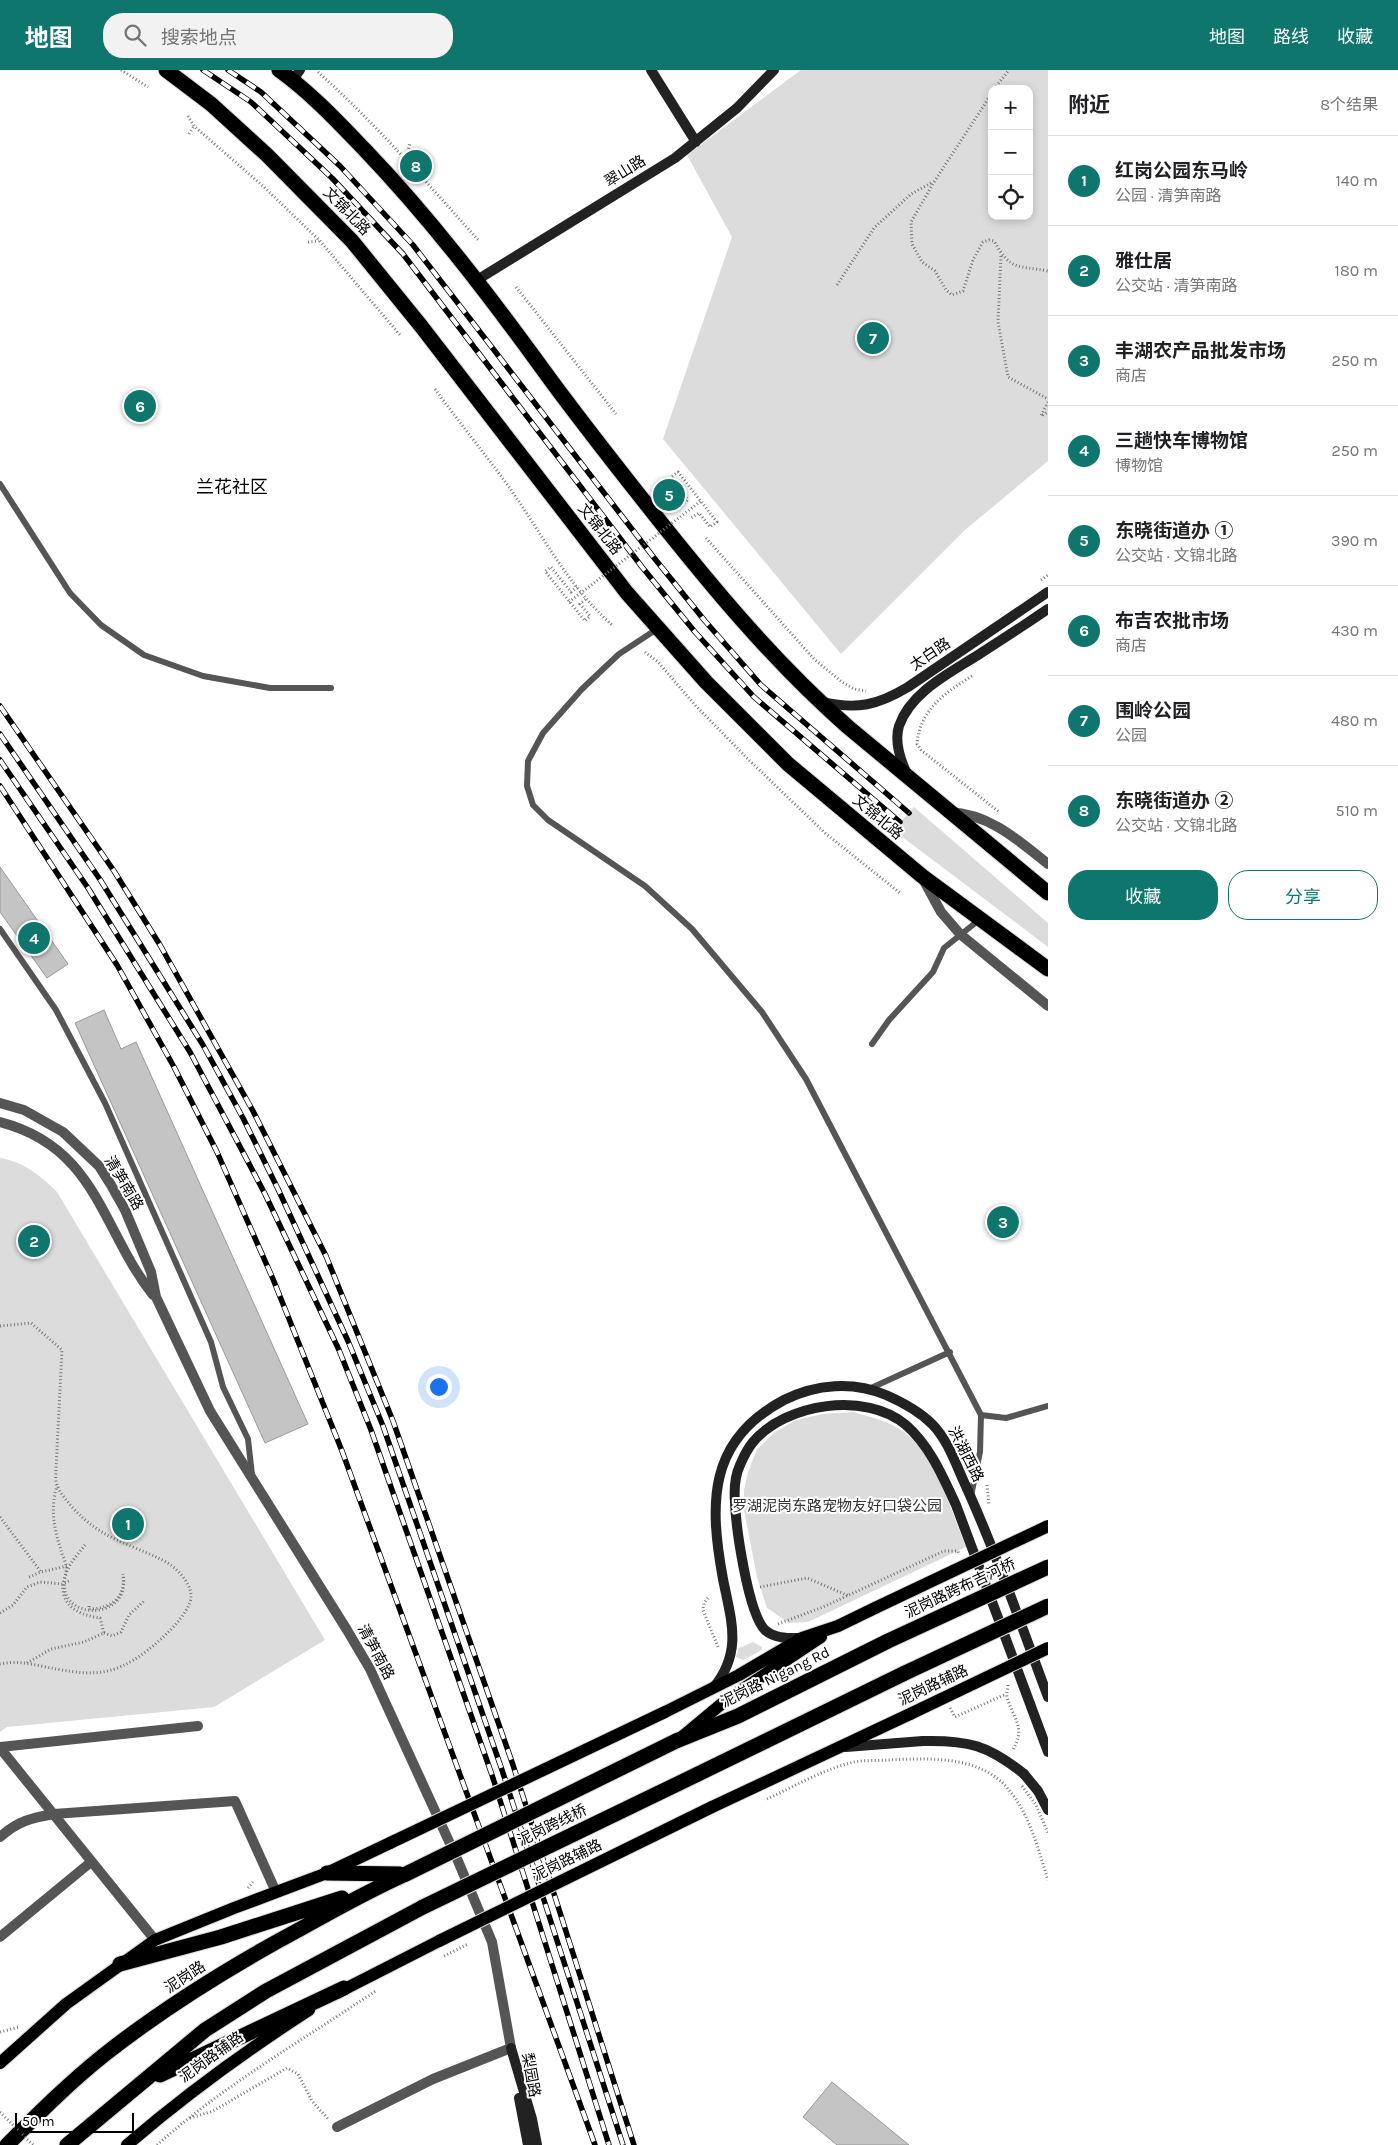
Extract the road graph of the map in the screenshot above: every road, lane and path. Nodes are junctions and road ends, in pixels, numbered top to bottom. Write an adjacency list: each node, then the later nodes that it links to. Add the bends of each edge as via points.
1 (121, 70): 10 (path)
2 (166, 70): 43 (highway, 文锦北路, via 211,104 260,149 352,241)
3 (279, 70): 8 (highway)
4 (652, 70): 15 (main road)
5 (774, 70): 15 (main road, 翠山路, via 737,108)
6 (1009, 70): 9 (path)
7 (318, 72): 17 (path)
8 (297, 75): 24 (highway, via 387,173)
9 (997, 85)
10 (148, 87)
11 (988, 99): 18 (path)
12 (188, 116): 13 (path)
13 (194, 126): 14 (path); 19 (path)
14 (190, 134)
15 (696, 142): 24 (main road, 翠山路)
16 (410, 143): 17 (path)
17 (406, 160): 20 (path)
18 (934, 182): 22 (path, via 911,222 912,244 922,262 935,271 946,290 952,295 963,291 973,260 986,240 994,241); 25 (path, via 911,194 874,228)
19 (320, 240): 21 (path); 27 (path)
20 (479, 241)
21 (308, 242)
22 (1001, 255): 23 (path, via 1013,265); 29 (path, via 998,322 1008,377)
23 (1048, 271)
24 (478, 280): 48 (highway, via 576,414 703,576)
25 (837, 285)
26 (516, 287): 31 (path)
27 (400, 335)
28 (436, 389): 37 (path, via 509,487)
29 (1048, 401): 30 (path, via 1041,416)
30 (1048, 412)
31 (616, 414)
32 (0, 484): 46 (lane, via 70,593 100,624 144,655 203,676 270,688)
33 (701, 501): 34 (path, via 678,472 671,477 688,500); 35 (path, via 717,522 710,527 699,513); 40 (path, bridge)
34 (681, 505)
35 (691, 518)
36 (706, 538): 47 (path, via 814,659 854,689)
37 (576, 587): 39 (path); 40 (path, via 571,592 551,567 545,571)
38 (1048, 592): 48 (main road, 太白路, via 886,699 874,704 848,706)
39 (586, 599): 40 (path, via 580,604 590,616 584,621); 42 (path)
40 (569, 602)
41 (1048, 609): 49 (main road, 太白路, via 932,685 910,706 897,738 902,762)
42 (612, 625)
43 (657, 629): 53 (highway, 文锦北路, via 788,764); 66 (lane, via 619,654 543,733 528,761 527,786 533,805 548,820 645,886 692,929 762,1012 806,1079)
44 (645, 652): 54 (path, via 818,826)
45 (977, 673): 51 (path, via 934,702 918,732 917,744)
46 (331, 688)
47 (871, 691)
48 (817, 701): 49 (highway)
49 (911, 781): 50 (highway)
50 (949, 812): 52 (street, via 983,818 1004,829); 55 (highway)
51 (1003, 815)
52 (1048, 864)
53 (922, 876): 56 (highway, 文锦北路); 58 (street, via 941,912)
54 (900, 893)
55 (1048, 893)
56 (979, 920): 58 (lane); 59 (highway, 文锦北路)
57 (0, 928): 70 (lane, via 56,1010 105,1103 211,1342 223,1387 248,1439)
58 (960, 934): 60 (street); 61 (lane, via 944,948 933,972 888,1020)
59 (1048, 969)
60 (1048, 1006)
61 (872, 1044)
62 (0, 1103): 64 (street, 清笋南路, via 24,1110 51,1124 98,1166 125,1210 151,1272)
63 (0, 1122): 64 (street, 清笋南路, via 38,1137 60,1152 81,1173 106,1212 141,1279)
64 (156, 1297): 70 (street, 清笋南路, via 210,1411)
65 (0, 1326): 71 (path, via 31,1323 62,1350)
66 (950, 1352): 67 (lane); 69 (lane)
67 (871, 1388): 72 (main road, 洪湖西路, via 908,1406 932,1424 945,1441); 100 (main road, 洪湖西路, via 824,1386 795,1394 768,1408 739,1434 726,1454 716,1505 721,1568 734,1640 725,1673)
68 (1048, 1406): 69 (lane, via 1006,1418)
69 (981, 1416): 72 (lane, via 980,1452)
70 (253, 1481): 132 (street, 清笋南路, via 370,1669 458,1861 492,1942)
71 (57, 1486): 77 (path, via 53,1497 55,1532); 98 (path, via 93,1528 126,1546 167,1562 188,1584 191,1597 186,1611 163,1637 116,1670 96,1674 75,1673)
72 (971, 1498): 103 (main road, 洪湖西路)
73 (0, 1516): 79 (path)
74 (1048, 1526): 91 (main road, bridge)
75 (85, 1545): 87 (path, bridge, via 72,1562 65,1580 67,1597 72,1603 88,1610 108,1608 122,1595 125,1584 123,1574 123,1585 115,1601 97,1609 89,1609)
76 (944, 1551): 84 (path)
77 (67, 1566): 79 (path); 82 (path)
78 (1048, 1566): 94 (highway, 泥岗路跨布吉河桥, bridge)
79 (41, 1572): 80 (path)
80 (29, 1577)
81 (69, 1581): 82 (path)
82 (62, 1584): 89 (path, via 40,1582 27,1587 13,1605); 92 (path, via 66,1599 74,1609 100,1618)
83 (760, 1587): 84 (path, via 808,1578)
84 (849, 1596): 90 (path)
85 (708, 1598): 95 (path, via 703,1610)
86 (144, 1600): 92 (path, via 130,1615 121,1632 112,1636)
87 (89, 1606)
88 (1048, 1606): 134 (highway, 泥岗跨线桥, bridge, via 423,1907 266,1991 205,2030)
89 (0, 1613)
90 (778, 1624)
91 (838, 1626): 93 (main road); 106 (main road, via 725,1701)
92 (104, 1633): 98 (path, via 84,1642 51,1649)
93 (802, 1638): 100 (main road); 109 (main road, 洪湖西路, via 787,1639 765,1630 748,1589 734,1501 740,1464 753,1442 773,1425 797,1413 824,1406 854,1405 882,1412 905,1424 933,1458 946,1483)
94 (888, 1641): 106 (highway, 泥岗路 Nigang Rd, via 738,1716)
95 (718, 1648)
96 (1048, 1648): 110 (main road, 泥岗路辅路, bridge)
97 (0, 1657): 99 (path)
98 (26, 1663): 99 (path)
99 (0, 1664)
100 (714, 1687): 118 (main road, bridge)
101 (1008, 1687): 102 (path)
102 (1006, 1694): 104 (path, via 955,1717); 108 (path, via 1019,1731)
103 (1048, 1697)
104 (950, 1707)
105 (198, 1726): 107 (street)
106 (676, 1741): 119 (highway, 泥岗跨线桥, bridge)
107 (0, 1747): 114 (street)
108 (1013, 1749)
109 (1048, 1752)
110 (812, 1758): 113 (main road, bridge, via 847,1746 950,1740 969,1743 989,1750 1024,1774); 129 (main road, 泥岗路辅路, bridge)
111 (1019, 1782): 115 (path, bridge, via 1033,1800)
112 (763, 1800): 120 (path, via 854,1762 924,1760 966,1764 995,1776 1014,1796 1029,1823)
113 (1048, 1810)
114 (54, 1814): 116 (street, via 27,1819); 117 (street); 122 (street, via 235,1801)
115 (1048, 1833)
116 (0, 1837)
117 (91, 1862): 123 (street); 124 (street)
118 (327, 1873): 119 (highway); 122 (main road)
119 (406, 1874): 121 (highway, 泥岗路)
120 (1048, 1880)
121 (376, 1887): 127 (highway, via 221,1937); 138 (highway, 泥岗路, via 243,1960 179,2001 104,2055)
122 (276, 1892): 124 (main road)
123 (0, 1937)
124 (155, 1940): 127 (main road)
125 (444, 1956): 126 (path)
126 (436, 1960)
127 (120, 1964): 133 (main road, via 66,2004)
128 (381, 1987): 136 (path, via 240,2080)
129 (344, 1988): 134 (highway); 141 (main road, 泥岗路辅路, via 249,2049 177,2102)
130 (21, 2027): 131 (path)
131 (0, 2032)
132 (511, 2048): 137 (street, via 433,2079); 143 (main road, 梨园路); 144 (main road, 梨园路)
133 (0, 2063)
134 (140, 2084): 140 (highway)
135 (0, 2112): 139 (path, bridge)
136 (186, 2120): 137 (path, via 213,2111 287,2068 298,2074 312,2101); 142 (path)
137 (337, 2127)
138 (7, 2145)
139 (33, 2145)
140 (67, 2145)
141 (127, 2145)
142 (157, 2145)
143 (528, 2145)
144 (537, 2145)

